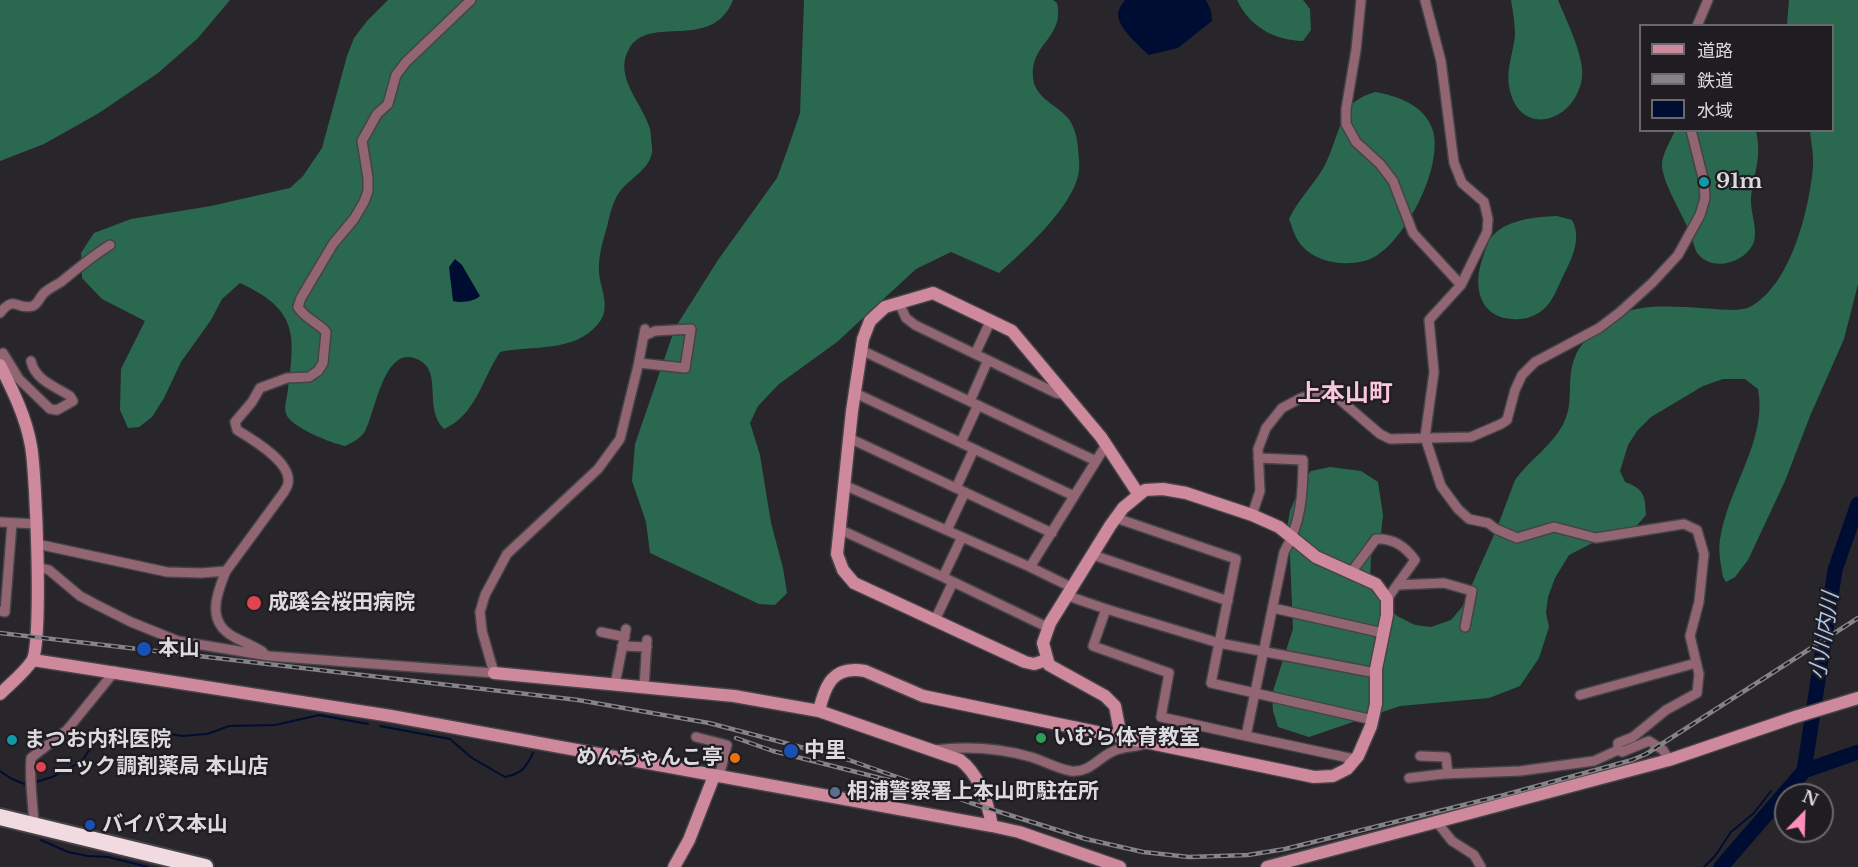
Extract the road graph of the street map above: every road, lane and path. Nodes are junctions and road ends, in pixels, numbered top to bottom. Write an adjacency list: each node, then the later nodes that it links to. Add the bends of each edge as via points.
1 (471, 0): 47 (street, via 406,62 396,75 388,104 377,114 362,141 368,191 364,202 333,244 298,307 302,315 326,332 323,363 318,372 260,388 235,422 237,430 287,470 289,483)
2 (1360, 0): 8 (street, via 1346,124 1356,141 1393,181 1413,233)
3 (1425, 0): 8 (street, via 1441,61 1454,163 1462,183 1484,202 1488,219 1487,232)
4 (1708, 0): 5 (street)
5 (1698, 24)
6 (1692, 132): 21 (street, via 1705,198 1700,215 1677,255 1652,283 1599,328 1535,362 1522,375 1506,420 1501,424 1472,437)
7 (110, 245): 10 (street, via 43,293 37,303 25,307 12,303)
8 (1461, 285): 21 (street, via 1429,320 1434,372)
9 (899, 303): 11 (street, via 933,293); 12 (street, via 885,307 870,321); 13 (street, via 906,318 915,325)
10 (0, 313)
11 (991, 320): 13 (street); 19 (street, via 1012,331)
12 (861, 350): 18 (street); 20 (street)
13 (975, 354): 15 (street)
14 (1, 355): 16 (street, via 50,409 57,410 73,401 39,377); 36 (street, via 31,447)
15 (988, 360): 19 (street); 20 (street)
16 (31, 361)
17 (639, 363): 17 (street, via 644,332 691,329 685,368); 71 (street, via 620,439 609,456 507,554 484,595 480,612 482,631)
18 (855, 393): 22 (street); 23 (street)
19 (1067, 395): 24 (street)
20 (974, 403): 23 (street); 27 (street)
21 (1425, 437): 26 (street, via 1390,439 1339,399 1319,393 1282,408 1266,429); 69 (street, via 1441,486 1458,509 1469,519 1488,523 1517,538 1554,527 1596,538 1684,524 1697,530 1704,554 1699,602 1690,636)
22 (849, 438): 28 (street); 29 (street)
23 (961, 442): 25 (street)
24 (1106, 445): 27 (street); 30 (street)
25 (974, 449): 29 (street); 31 (street)
26 (1258, 458): 32 (street, via 1260,491); 41 (street, via 1303,460 1302,498)
27 (1096, 461): 31 (street)
28 (844, 485): 37 (street); 38 (street)
29 (961, 490): 38 (street); 39 (street)
30 (1139, 495): 32 (street, via 1146,490 1163,489 1186,493); 33 (street)
31 (1074, 496): 39 (street)
32 (1252, 515): 41 (street, via 1279,527)
33 (1116, 518): 43 (street); 54 (street, via 1236,559)
34 (0, 522): 35 (street)
35 (12, 524): 36 (street); 46 (street)
36 (36, 524): 42 (street)
37 (839, 529): 49 (street); 58 (street, via 837,554 854,583)
38 (946, 530): 40 (street)
39 (1052, 532): 45 (street)
40 (962, 537): 45 (street); 49 (street)
41 (1292, 538): 48 (street, via 1316,557); 55 (street, via 1284,552)
42 (37, 544): 44 (street); 47 (street, via 167,572)
43 (1093, 555): 52 (street); 54 (street)
44 (37, 567): 66 (street, via 50,570 95,604 178,641); 67 (street)
45 (1030, 567): 52 (street)
46 (4, 568): 57 (street, via 5,612)
47 (226, 571): 66 (street, via 215,613 218,625)
48 (1350, 574): 51 (street, via 1376,539 1385,538 1408,550 1415,560); 53 (street, via 1376,584)
49 (943, 577): 50 (street)
50 (953, 582): 58 (street); 60 (street)
51 (1398, 585): 53 (street); 59 (street, via 1444,583 1473,591)
52 (1071, 592): 56 (street); 60 (street)
53 (1387, 599): 62 (street)
54 (1228, 601): 64 (street)
55 (1273, 608): 62 (street); 65 (street)
56 (1106, 609): 64 (street); 81 (street, via 1093,646 1169,673 1161,717)
57 (0, 611)
58 (936, 620): 68 (street, via 1025,662)
59 (1465, 627)
60 (1049, 628): 68 (street, via 1043,643)
61 (601, 632): 63 (street)
62 (1383, 633): 72 (street)
63 (624, 638): 73 (street); 74 (street, via 647,644)
64 (1219, 643): 65 (street); 75 (street, via 1211,683)
65 (1263, 652): 72 (street); 75 (street)
66 (269, 656): 71 (street)
67 (33, 660): 70 (street); 76 (street)
68 (1047, 660): 83 (street, via 1059,672 1106,696 1115,706)
69 (1696, 663): 77 (street); 86 (street, via 1700,674 1697,693 1666,710 1633,737 1617,742)
70 (115, 672): 91 (street, via 391,716); 95 (street, via 67,730 31,758)
71 (494, 673): 73 (street)
72 (1376, 673): 80 (street)
73 (615, 684): 74 (street)
74 (644, 687): 79 (street, via 734,696)
75 (1255, 693): 80 (street); 81 (street)
76 (0, 694)
77 (1580, 695)
78 (1858, 698): 89 (street)
79 (819, 711): 83 (street, via 824,690 834,675 855,669 923,696); 85 (street)
80 (1373, 720): 88 (street)
81 (1246, 735): 88 (street)
82 (696, 737): 91 (street, via 726,745)
83 (1121, 737): 84 (street)
84 (1147, 743): 85 (street, via 1112,751 1092,767 1071,771 1028,756 987,748); 88 (street, via 1314,777 1333,776 1347,769)
85 (934, 750): 96 (street, via 968,766 982,788)
86 (1618, 750): 89 (street, via 1622,752 1648,741 1663,750); 90 (street, via 1594,761 1520,771)
87 (1420, 756): 90 (street, via 1446,757)
88 (1354, 759)
89 (1669, 760): 94 (street)
90 (1448, 774): 92 (street)
91 (716, 776): 96 (street); 98 (street)
92 (1409, 778)
93 (0, 817): 95 (highway)
94 (1436, 821): 100 (street); 101 (street, via 1452,841 1474,855)
95 (34, 825): 97 (highway)
96 (992, 826): 99 (street)
97 (205, 867)
98 (674, 867)
99 (1120, 867)
100 (1267, 867)
101 (1481, 867)

